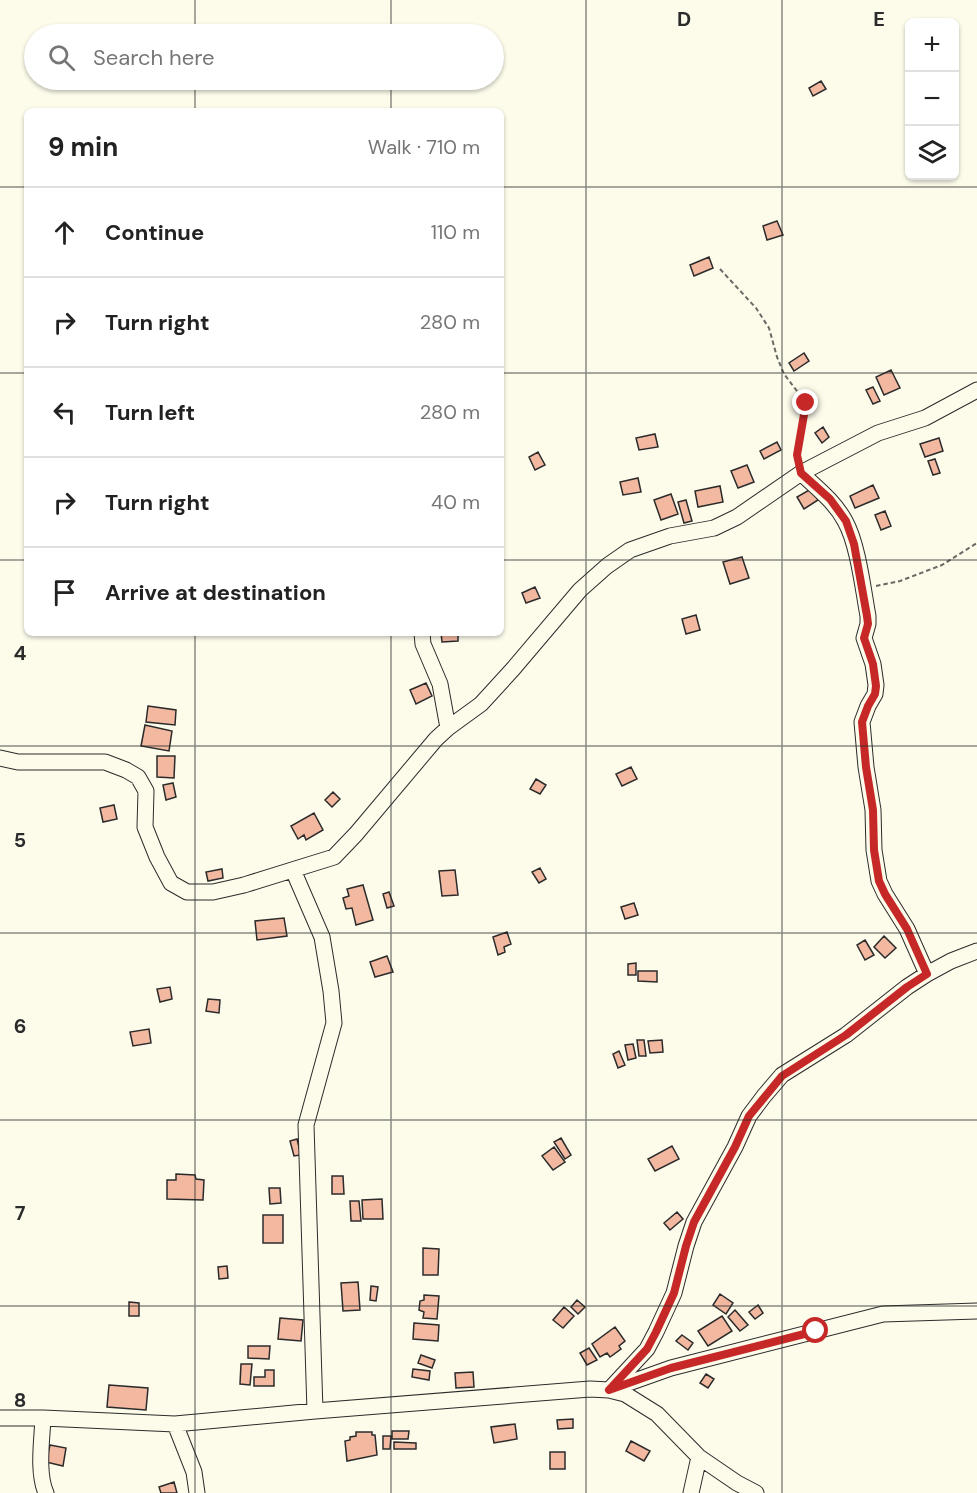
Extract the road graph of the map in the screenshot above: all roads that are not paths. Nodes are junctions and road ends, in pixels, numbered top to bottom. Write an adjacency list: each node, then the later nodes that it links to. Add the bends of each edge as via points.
1 (977, 390): 2 (street, via 925,418 878,433)
2 (801, 473): 4 (street, via 737,517 714,528 670,536 630,550 607,566 580,590 481,704); 8 (street, via 830,499 846,521 854,544 868,624 864,638 876,686 862,722 879,881)
3 (422, 636): 4 (street, via 440,684)
4 (448, 728): 6 (street, via 334,857)
5 (0, 758): 6 (street, via 18,762 105,762 138,777 146,791 145,827 157,857 171,883 187,892 213,892)
6 (293, 870): 11 (street, via 322,937 334,1023 306,1125)
7 (977, 951): 8 (street)
8 (927, 974): 10 (street, via 846,1035 782,1076 749,1116 694,1222 674,1293 656,1332 647,1349)
9 (977, 1311): 10 (street, via 883,1314 671,1368)
10 (609, 1390): 11 (street); 15 (street, via 625,1394 657,1414)
11 (315, 1411): 14 (street)
12 (0, 1418): 13 (street)
13 (43, 1418): 14 (street); 16 (street, via 41,1472)
14 (175, 1424): 17 (street)
15 (699, 1457): 18 (street); 19 (street)
16 (46, 1493)
17 (198, 1493)
18 (691, 1493)
19 (756, 1493)

